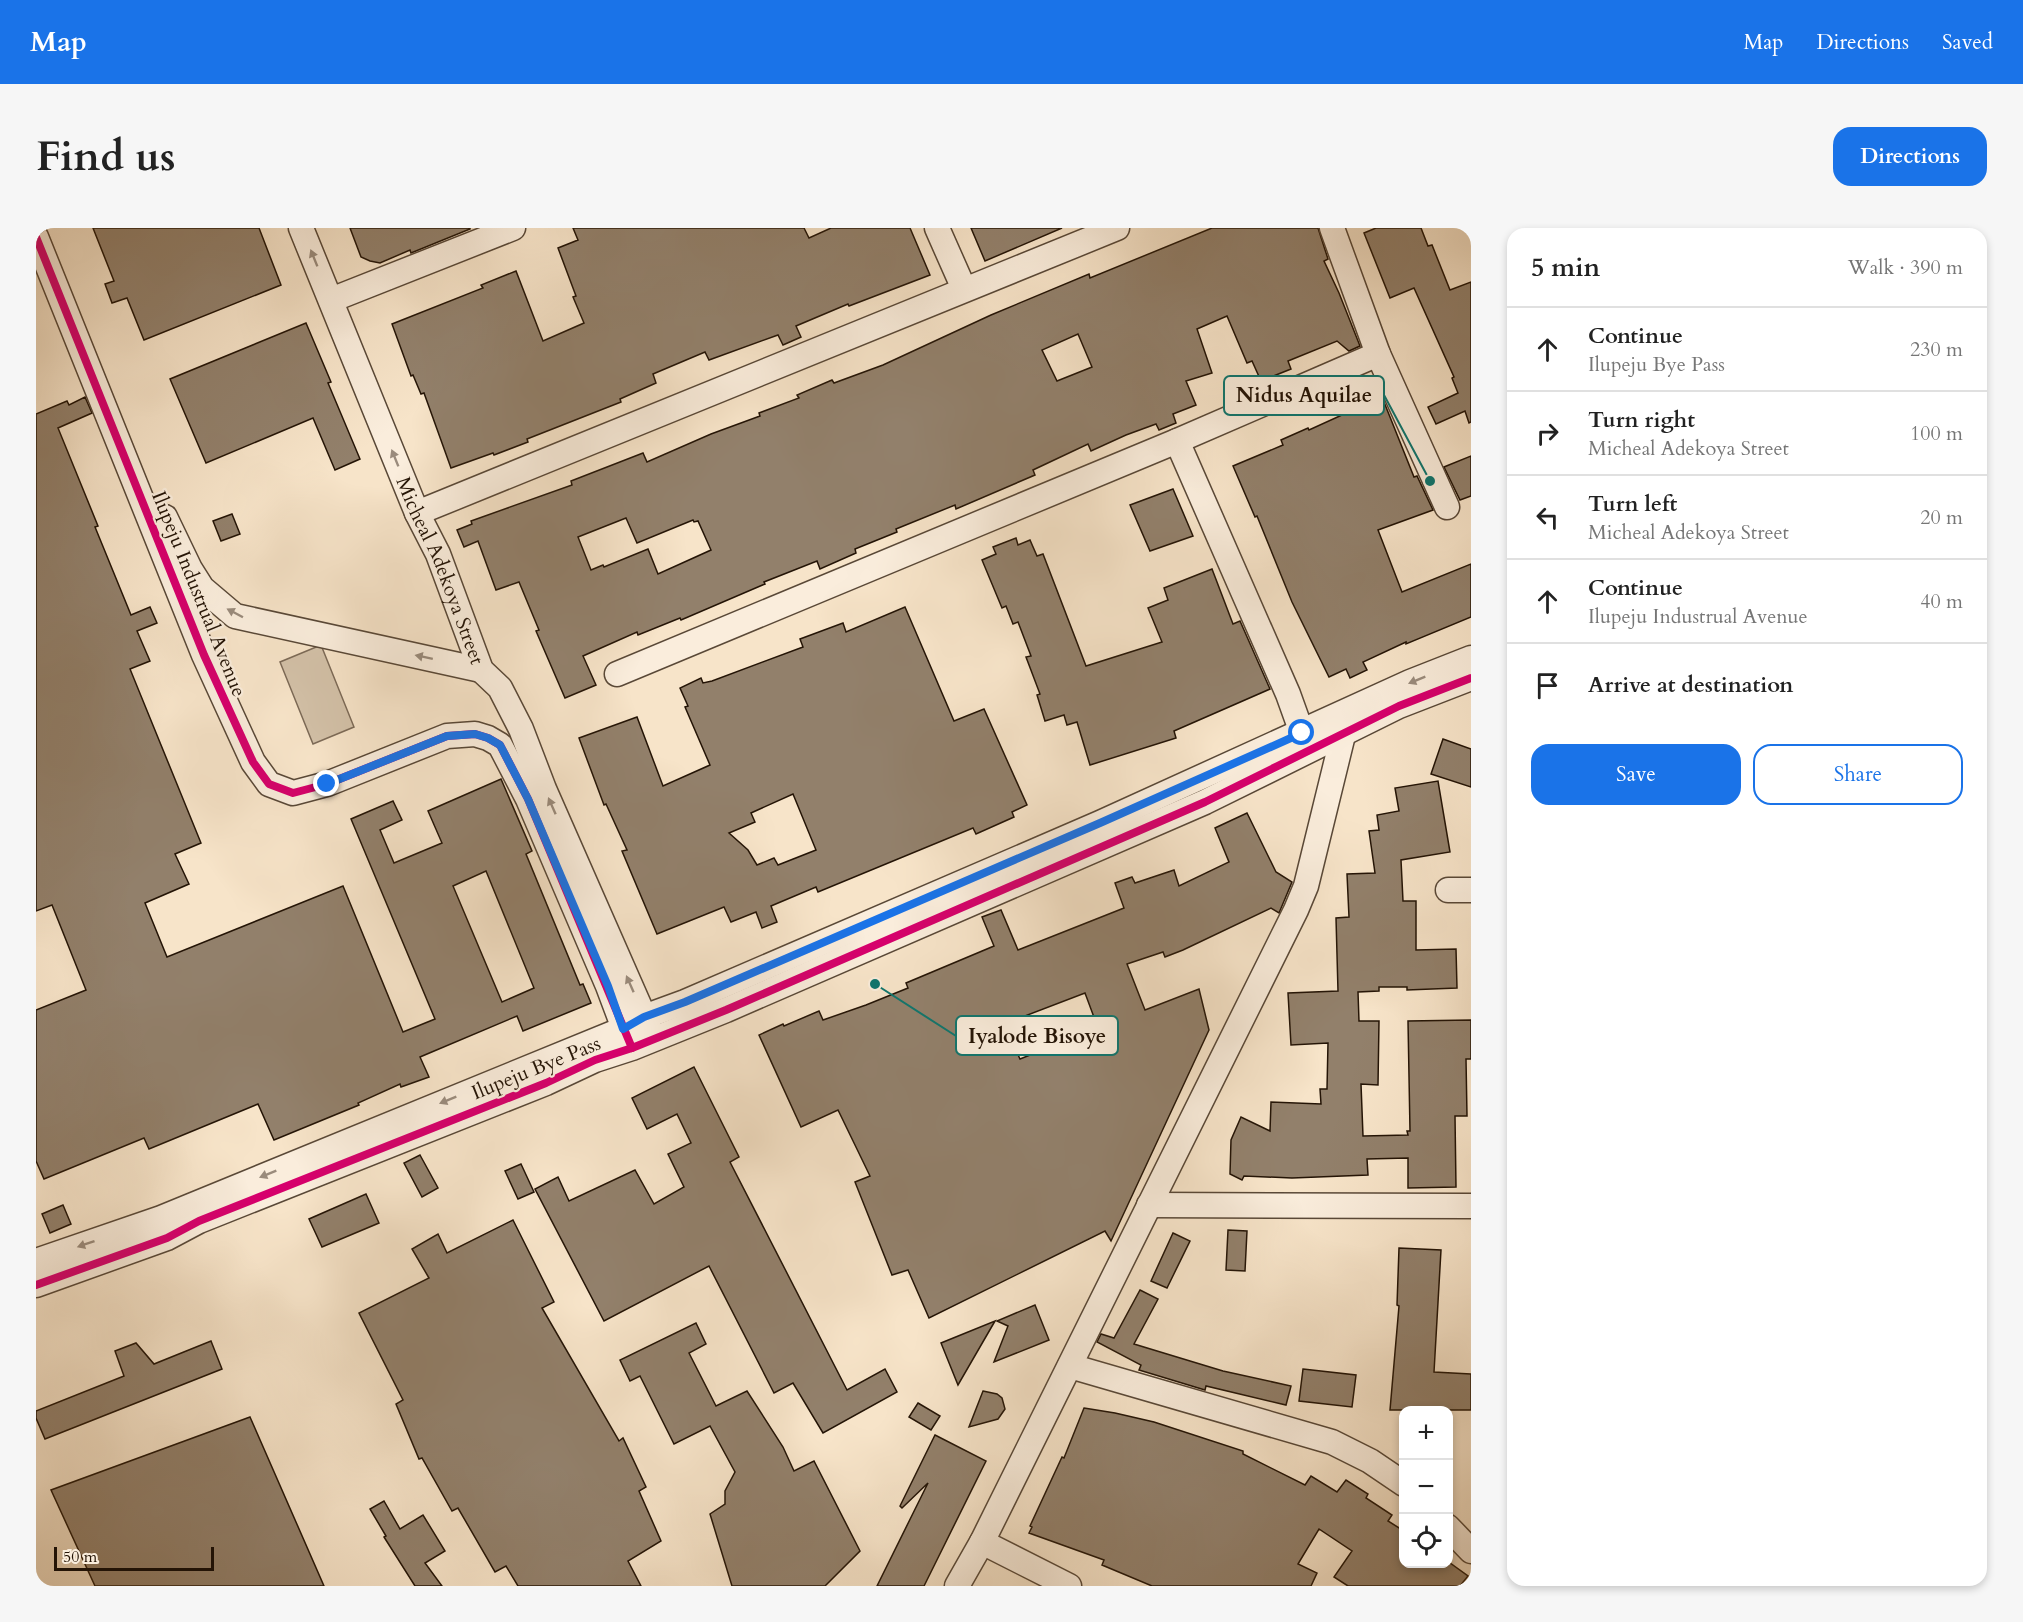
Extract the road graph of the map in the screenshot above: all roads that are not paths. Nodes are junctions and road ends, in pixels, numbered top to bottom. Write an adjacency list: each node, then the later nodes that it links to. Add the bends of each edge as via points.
1 (44, 228): 15 (street, Ilupeju Industrual Avenue, one-way to 1, via 235,616 202,588 152,491)
2 (302, 228): 9 (street, Micheal Adekoya Street, one-way to 2)
3 (513, 228): 9 (street)
4 (937, 228): 8 (street)
5 (1117, 228): 8 (street)
6 (1332, 228): 10 (street)
7 (36, 237): 21 (street, Ilupeju Industrual Avenue, via 204,655 253,762 269,784 293,793 327,784 447,736 475,734 500,745 528,799)
8 (964, 289): 13 (street)
9 (331, 300): 13 (street, Micheal Adekoya Street, one-way to 9)
10 (1378, 354): 11 (street); 12 (street)
11 (1177, 441): 16 (street); 19 (street)
12 (1447, 507)
13 (417, 513): 15 (street, Micheal Adekoya Street, via 438,554)
14 (1471, 658): 18 (street, Ilupeju Bye Pass, one-way to 18, via 1410,682)
15 (481, 670): 20 (street, Micheal Adekoya Street, one-way to 15, via 521,729 500,688)
16 (617, 674)
17 (1471, 678): 18 (street, Ilupeju Bye Pass)
18 (1343, 724): 19 (street, Ilupeju Bye Pass); 20 (street, Ilupeju Bye Pass, via 1205,802 726,1010); 22 (street, via 1306,886)
19 (1302, 733): 20 (street, Ilupeju Bye Pass, via 696,997)
20 (649, 1028): 21 (street, Ilupeju Bye Pass)
21 (627, 1038): 24 (street, Ilupeju Bye Pass, one-way to 24, via 161,1218); 25 (street, Ilupeju Bye Pass, via 595,1060 546,1083 199,1221 166,1238)
22 (1149, 1205): 23 (street); 26 (street)
23 (1471, 1206)
24 (36, 1261)
25 (36, 1285)
26 (1070, 1366): 27 (street, via 1332,1442); 29 (street)
27 (1399, 1481)
28 (1453, 1531): 30 (street)
29 (982, 1542): 31 (street); 32 (street)
30 (1471, 1551)
31 (957, 1586)
32 (1069, 1586)

